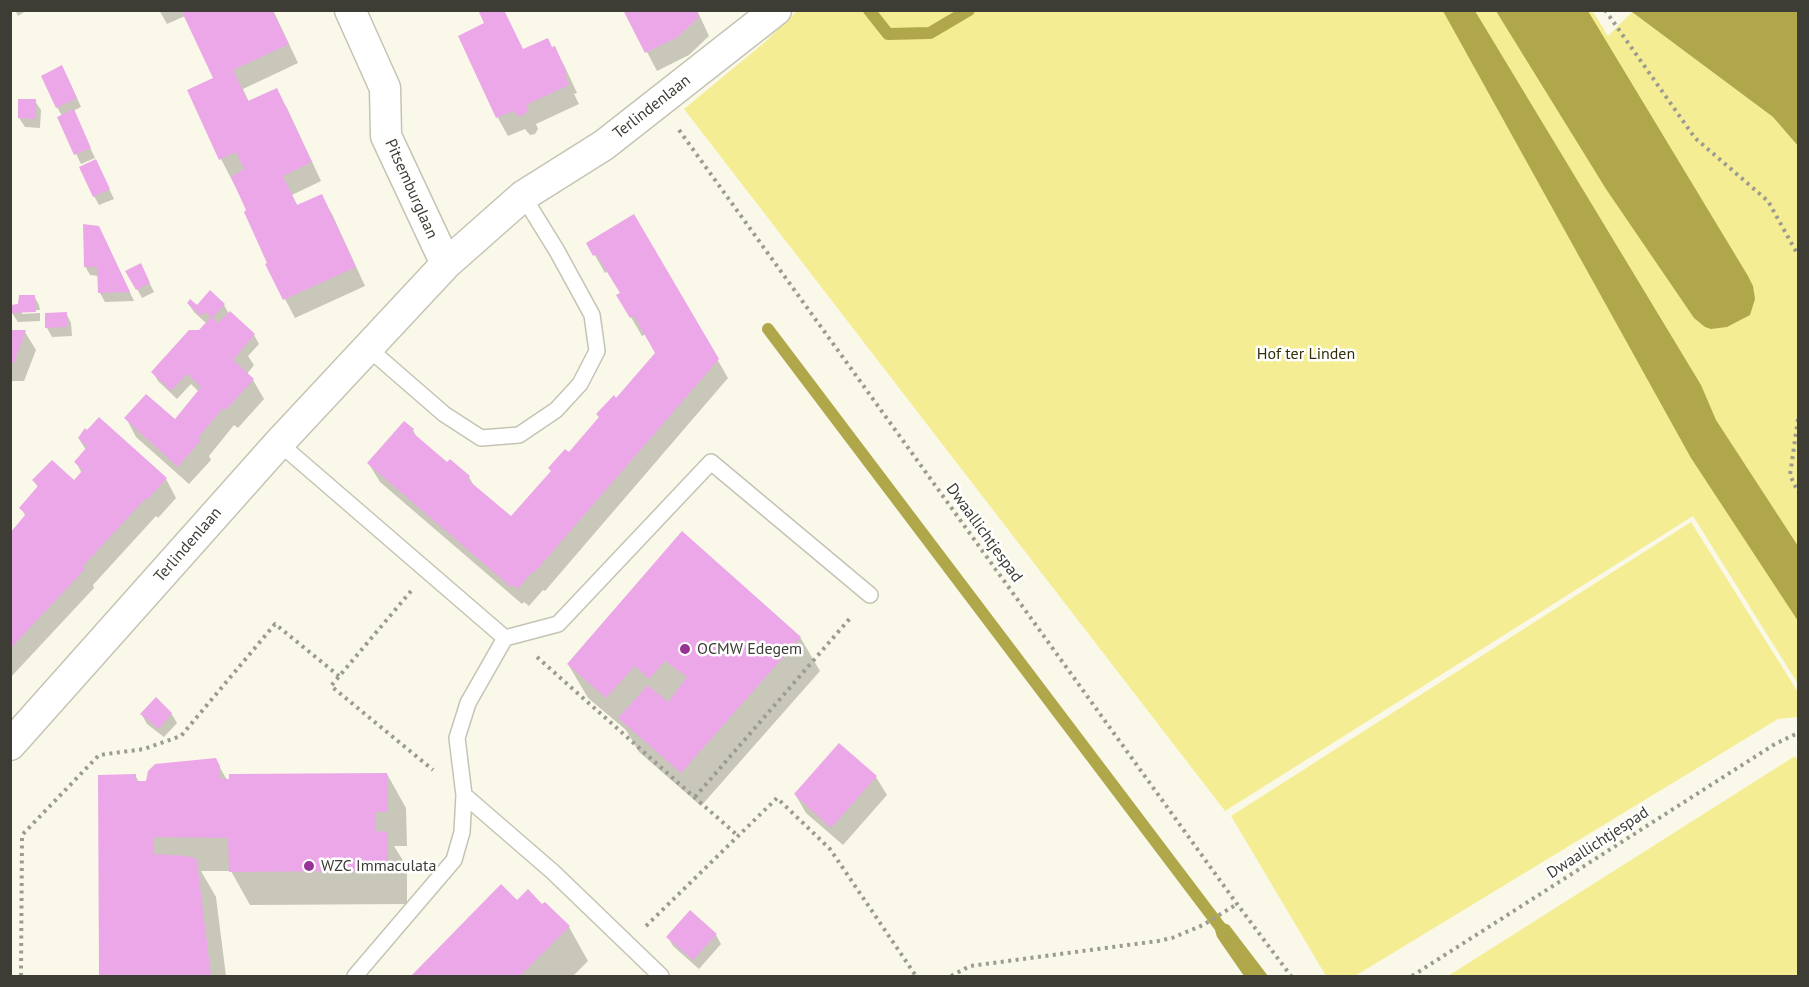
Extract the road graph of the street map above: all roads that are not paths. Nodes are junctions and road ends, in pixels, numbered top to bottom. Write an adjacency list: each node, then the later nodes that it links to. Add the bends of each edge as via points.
1 (350, 10): 4 (street, Pitsemburglaan, via 385,88 386,136)
2 (776, 10): 3 (street, Terlindenlaan, via 604,145)
3 (523, 196): 4 (street, Terlindenlaan); 5 (lane, via 592,315 597,351 580,384 556,410 519,435 481,438 444,414)
4 (446, 264): 5 (street, Terlindenlaan)
5 (368, 348): 6 (street, Terlindenlaan)
6 (279, 443): 8 (lane, via 427,572); 9 (street, Terlindenlaan)
7 (870, 595): 8 (lane, via 711,462 558,624)
8 (509, 637): 10 (lane, via 468,703 457,738)
9 (10, 745)
10 (464, 795): 11 (lane, via 462,832 454,860); 12 (lane, via 553,872)
11 (355, 976)
12 (661, 976)

